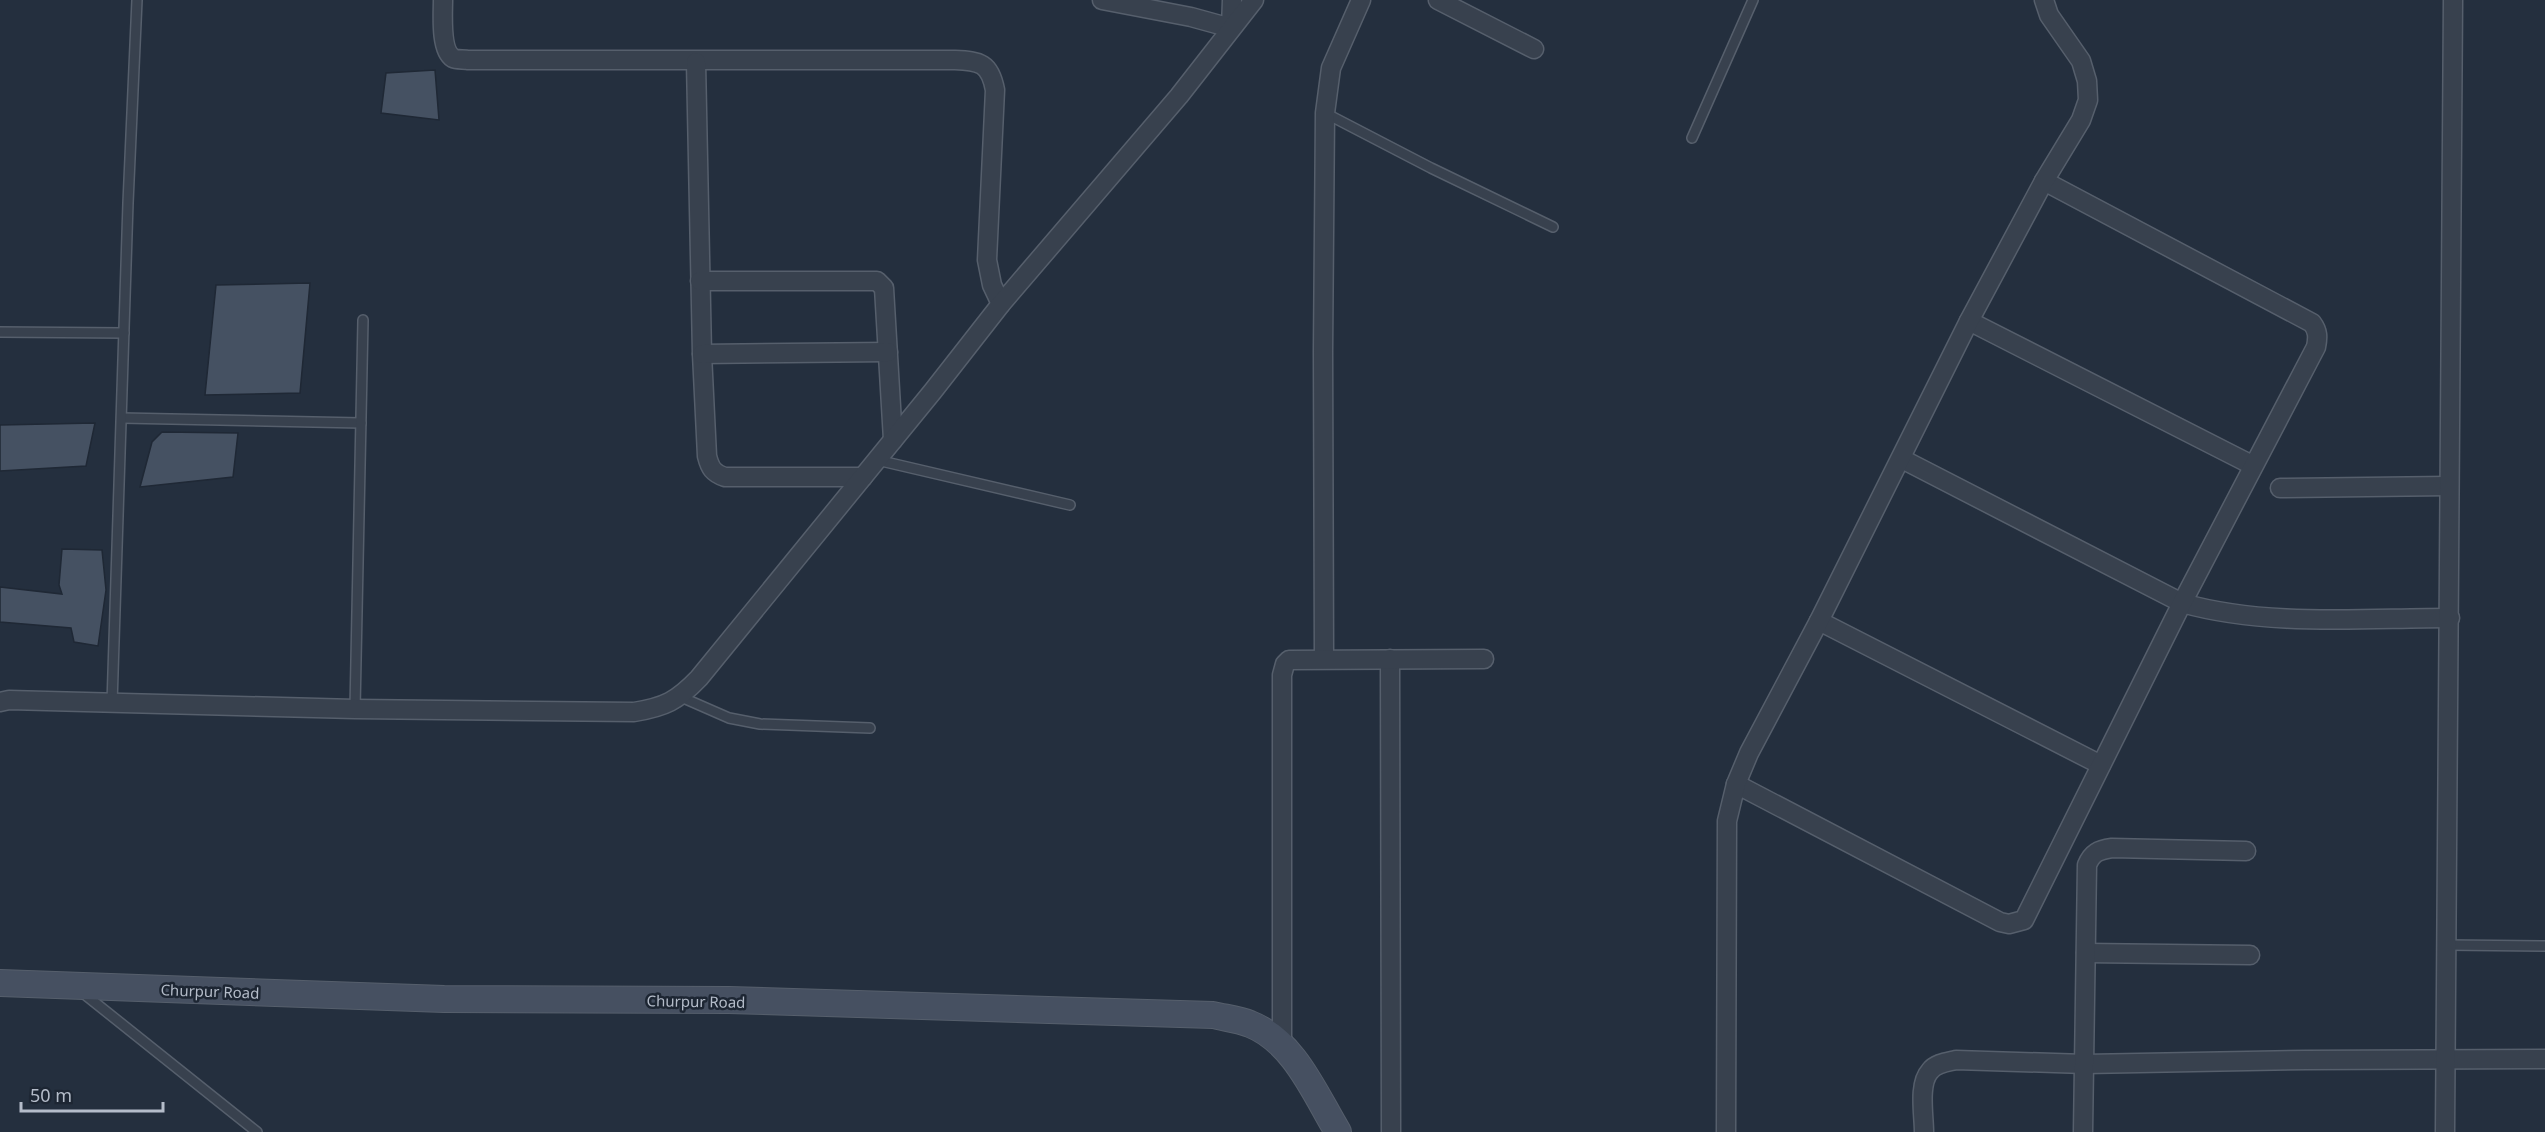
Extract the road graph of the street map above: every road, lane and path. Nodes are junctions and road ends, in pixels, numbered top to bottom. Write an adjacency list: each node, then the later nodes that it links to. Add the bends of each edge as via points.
1 (137, 0): 23 (lane)
2 (443, 0): 13 (street, via 444,38 453,58)
3 (1102, 0): 11 (street)
4 (1232, 0): 11 (street)
5 (1254, 0): 11 (street)
6 (1361, 0): 14 (street, via 1331,68)
7 (1438, 0): 12 (street)
8 (1753, 0): 15 (lane)
9 (2044, 0): 16 (street, via 2049,15 2081,61 2088,100 2081,120)
10 (2453, 0): 33 (street)
11 (1232, 28): 19 (street, via 1179,96)
12 (1534, 49)
13 (696, 62): 18 (street); 19 (street, via 955,60 984,65 993,76 995,90 987,260)
14 (1325, 112): 17 (lane); 39 (street)
15 (1692, 138)
16 (2044, 181): 21 (street); 31 (street, via 2312,323 2316,347)
17 (1553, 227)
18 (700, 281): 24 (street, via 877,281 884,288); 25 (street)
19 (1001, 304): 28 (street)
20 (363, 320): 27 (lane)
21 (1969, 321): 29 (street); 31 (street)
22 (0, 332): 23 (lane)
23 (124, 333): 26 (lane)
24 (888, 352): 25 (street); 28 (street)
25 (702, 354): 32 (street, via 707,456 716,474)
26 (122, 418): 27 (lane); 44 (lane)
27 (361, 423): 45 (lane)
28 (893, 440): 30 (street)
29 (1902, 459): 36 (street); 38 (street)
30 (877, 460): 32 (street); 35 (lane)
31 (2252, 465): 36 (street)
32 (863, 477): 42 (street)
33 (2448, 486): 34 (street); 37 (street)
34 (2280, 488)
35 (1070, 505)
36 (2182, 603): 37 (street, via 2216,613 2258,618); 47 (street)
37 (2450, 618): 50 (street)
38 (1820, 621): 47 (street); 48 (street)
39 (1324, 658): 40 (street); 56 (street, via 1289,660 1282,675)
40 (1390, 659): 41 (street); 62 (street)
41 (1484, 659)
42 (681, 697): 45 (street, via 660,708 634,712); 46 (lane, via 729,718 760,724)
43 (0, 702): 44 (street)
44 (112, 704): 45 (street)
45 (354, 709)
46 (870, 728)
47 (2101, 765): 48 (street, via 2024,920 2009,924)
48 (1736, 784): 63 (street, via 1727,821)
49 (2246, 851): 52 (street, via 2099,850 2087,865)
50 (2448, 945): 51 (lane); 58 (street)
51 (2545, 945)
52 (2086, 953): 53 (street); 59 (street)
53 (2250, 955)
54 (0, 983): 55 (street, Churpur Road)
55 (75, 986): 56 (street, Churpur Road, via 444,999 729,1000 1213,1015 1251,1024); 60 (lane)
56 (1282, 1045): 61 (street, Churpur Road)
57 (2545, 1059): 58 (street)
58 (2447, 1060): 59 (street); 66 (street)
59 (2085, 1064): 64 (street, via 1956,1060 1940,1064 1930,1070 1924,1083); 65 (street)
60 (257, 1132)
61 (1338, 1132)
62 (1391, 1132)
63 (1726, 1132)
64 (1924, 1132)
65 (2083, 1132)
66 (2445, 1132)

